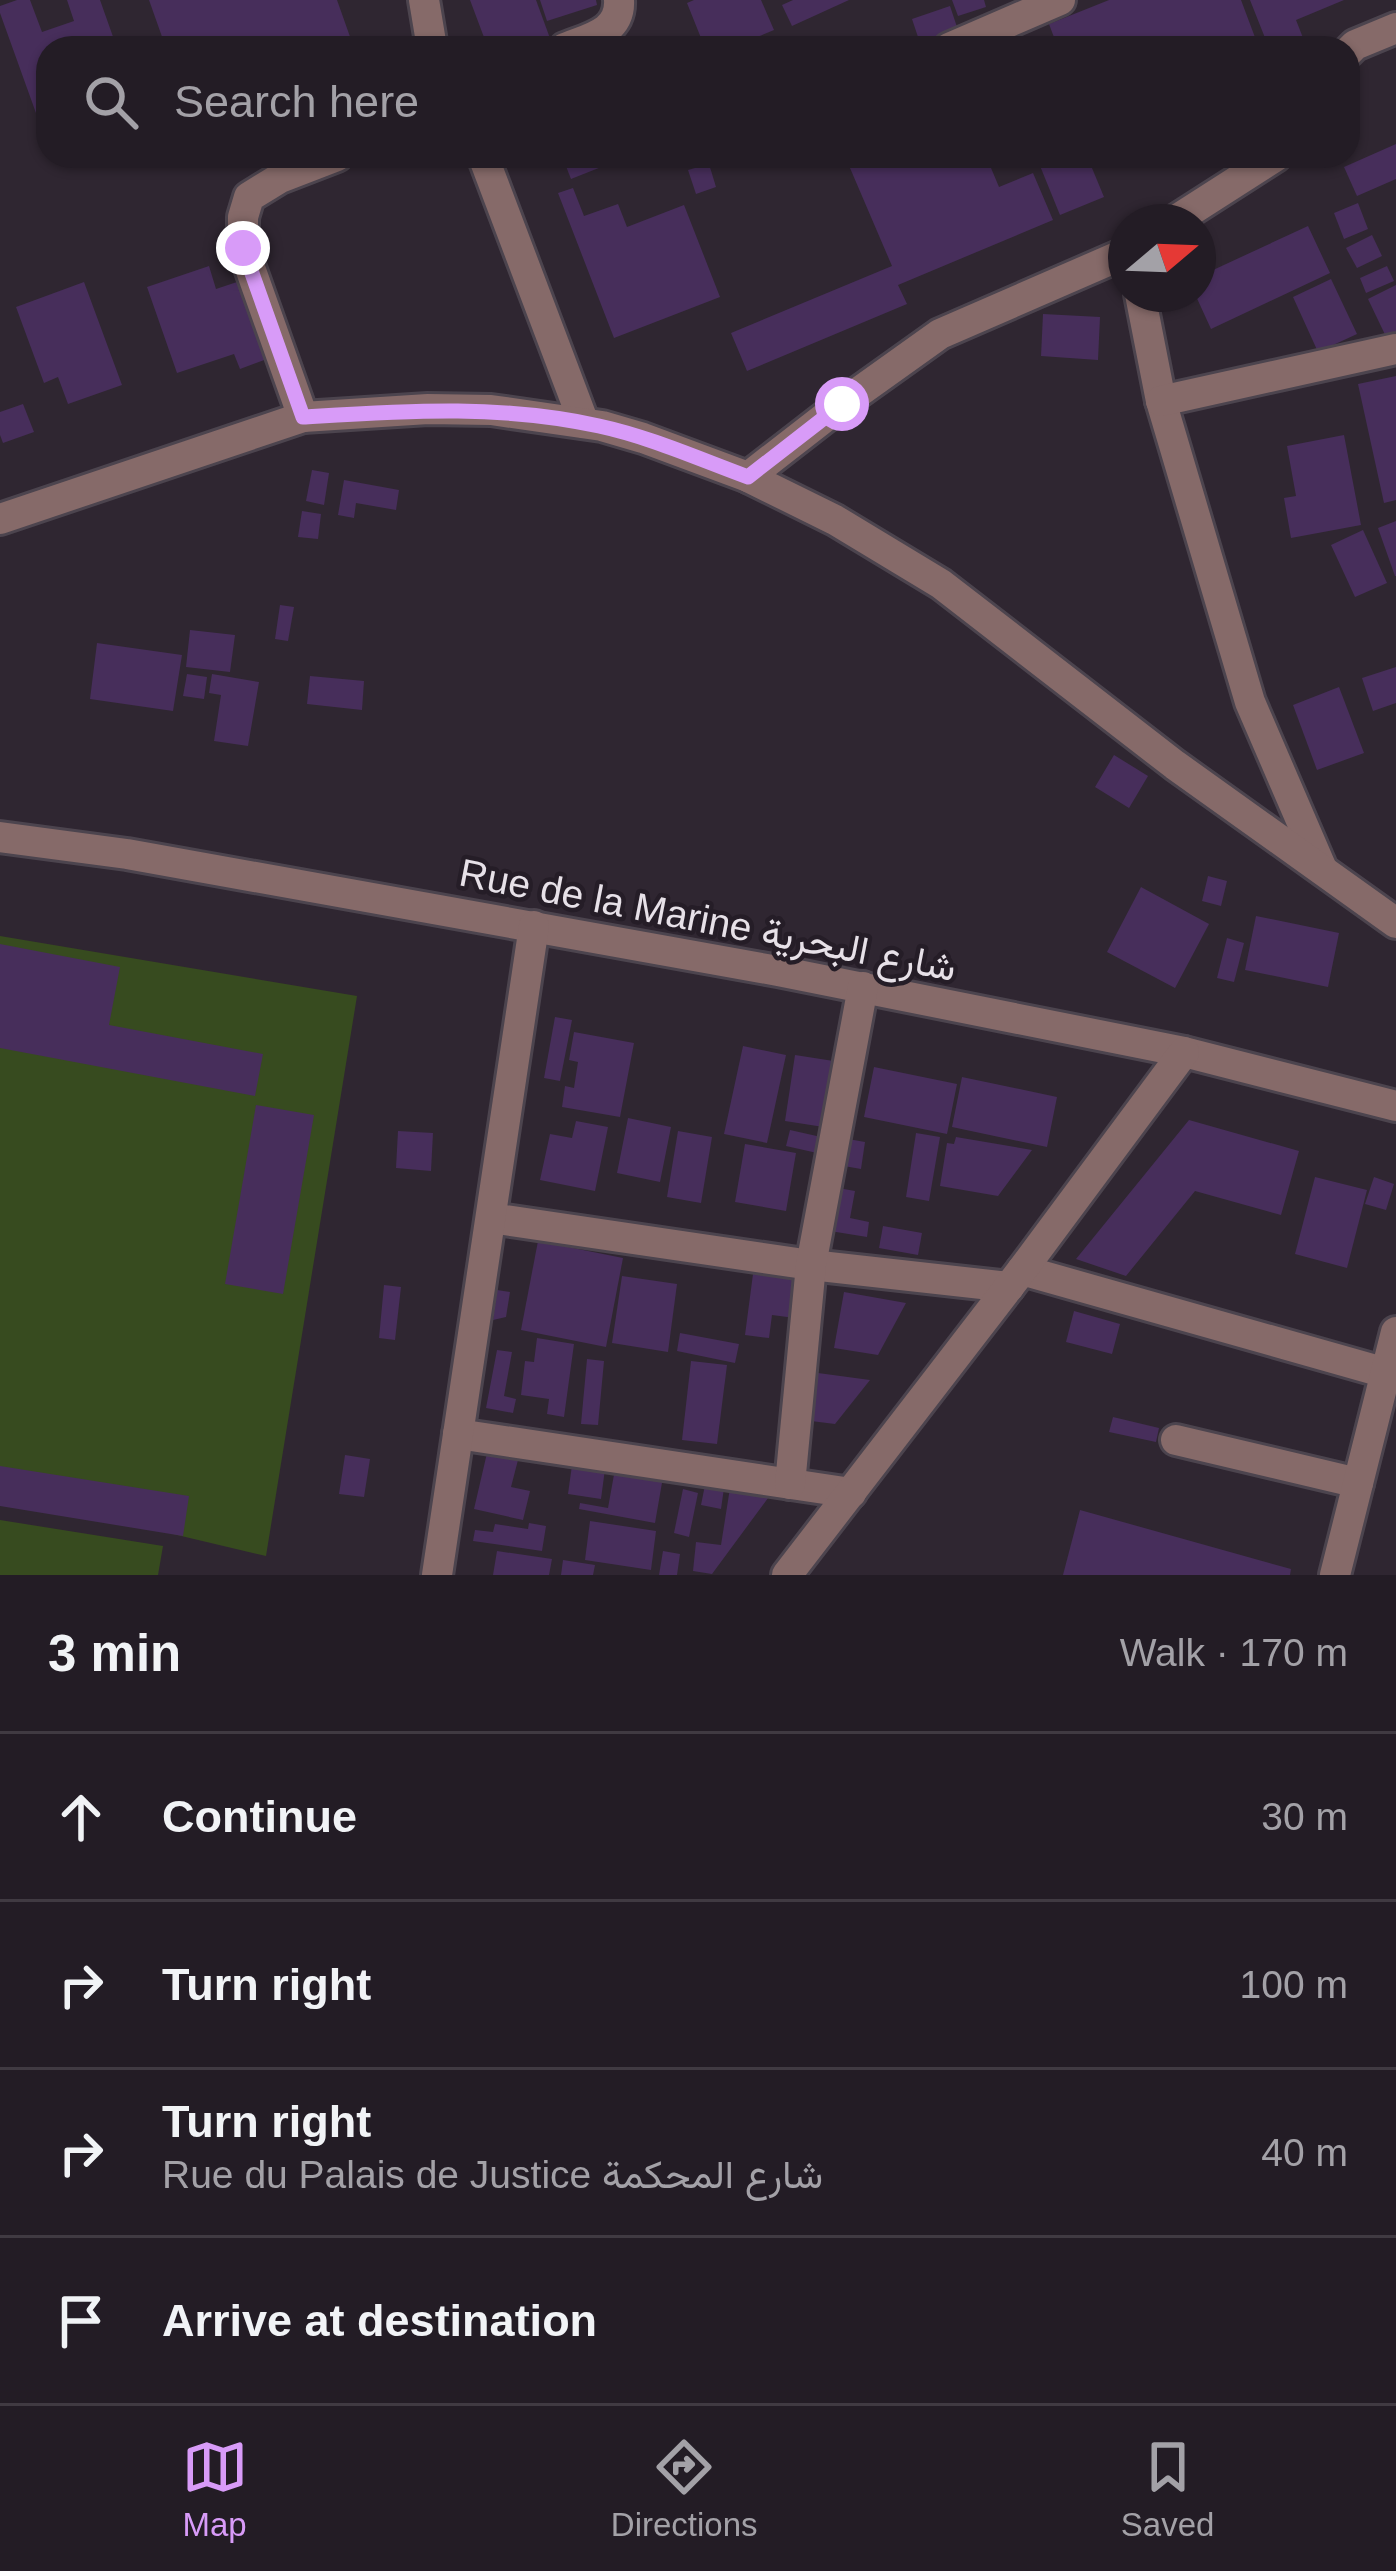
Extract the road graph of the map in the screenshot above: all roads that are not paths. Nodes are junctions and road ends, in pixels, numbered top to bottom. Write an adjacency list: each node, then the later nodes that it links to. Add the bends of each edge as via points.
1 (424, 0): 5 (street)
2 (619, 0): 6 (street, via 607,32)
3 (1060, 0): 7 (street)
4 (1396, 28): 8 (street)
5 (430, 36)
6 (596, 36)
7 (977, 36)
8 (1360, 43)
9 (306, 168): 17 (street, via 249,196 243,217 243,248)
10 (488, 168): 18 (street)
11 (1257, 168): 12 (street)
12 (1201, 204)
13 (1108, 261): 19 (street, via 940,334)
14 (1144, 312): 16 (street)
15 (1396, 349): 16 (street)
16 (1161, 401): 22 (street, via 1250,702)
17 (303, 417): 18 (street, via 490,410); 20 (street)
18 (584, 423): 19 (street)
19 (748, 477): 22 (street, via 940,584)
20 (0, 519)
21 (0, 837): 24 (street, Rue de la Marine شارع البحرية)
22 (1322, 869): 23 (street)
23 (1396, 922)
24 (535, 926): 25 (street, Rue de la Marine شارع البحرية); 28 (street)
25 (863, 987): 26 (street, Rue de la Marine شارع البحرية); 29 (street)
26 (1184, 1052): 27 (street, Rue de la Marine شارع البحرية); 30 (street)
27 (1396, 1106)
28 (490, 1218): 29 (street); 33 (street)
29 (811, 1265): 30 (street); 36 (street)
30 (1015, 1278): 32 (street); 37 (street)
31 (1396, 1332): 32 (street)
32 (1386, 1373): 35 (street)
33 (458, 1433): 36 (street); 38 (street)
34 (1176, 1440): 35 (street)
35 (1358, 1483): 40 (street)
36 (790, 1484): 37 (street)
37 (851, 1493): 39 (street)
38 (436, 1575)
39 (787, 1575)
40 (1335, 1575)

